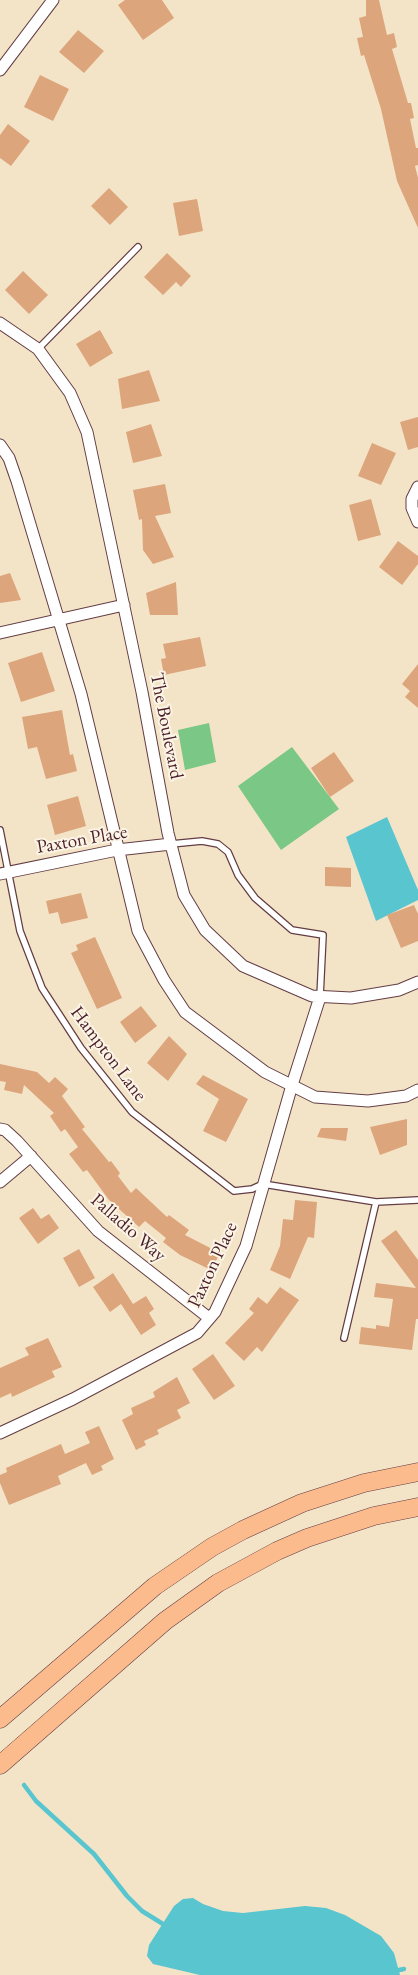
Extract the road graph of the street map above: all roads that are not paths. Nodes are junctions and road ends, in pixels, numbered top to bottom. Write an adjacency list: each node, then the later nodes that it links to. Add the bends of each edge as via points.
1 (53, 0): 2 (street)
2 (0, 70)
3 (138, 247): 5 (lane)
4 (0, 323): 5 (street, The Boulevard)
5 (38, 350): 9 (street, The Boulevard, via 70,393 87,432)
6 (0, 445): 10 (street, via 9,458 17,481)
7 (418, 487): 8 (street, via 412,508)
8 (418, 522)
9 (124, 605): 10 (street); 13 (street, The Boulevard)
10 (58, 620): 11 (street); 14 (street, via 81,694)
11 (0, 633)
12 (0, 830): 15 (lane, Hampton Lane)
13 (171, 844): 14 (street, Paxton Place); 17 (street, The Boulevard, via 184,895 205,930 243,966); 17 (lane, via 202,841 218,844 228,852 238,875 255,898 292,930 323,935)
14 (116, 850): 15 (street, Paxton Place); 18 (street, via 138,932 186,1012 265,1072)
15 (3, 873): 23 (lane, Hampton Lane, via 20,932 42,988 81,1048 132,1112 234,1191)
16 (418, 982): 17 (street, The Boulevard, via 399,990 351,998)
17 (320, 997): 18 (street, Paxton Place)
18 (292, 1085): 19 (street, via 315,1096 368,1101 406,1096); 23 (street, Paxton Place)
19 (418, 1090)
20 (0, 1129): 21 (street, Palladio Way, via 5,1130)
21 (31, 1156): 22 (street); 26 (street, Palladio Way, via 98,1231)
22 (0, 1182)
23 (263, 1184): 25 (lane, Hampton Lane); 26 (street, Paxton Place, via 246,1246)
24 (418, 1200): 25 (lane, Hampton Lane)
25 (376, 1202): 27 (lane)
26 (210, 1318): 28 (street, Paxton Place, via 197,1333 73,1399)
27 (344, 1338)
28 (0, 1433)
29 (418, 1472): 31 (main road, via 364,1483 302,1503 212,1547 154,1586)
30 (418, 1507): 32 (main road, via 374,1516 307,1538 218,1583 165,1621)
31 (0, 1720)
32 (0, 1765)

